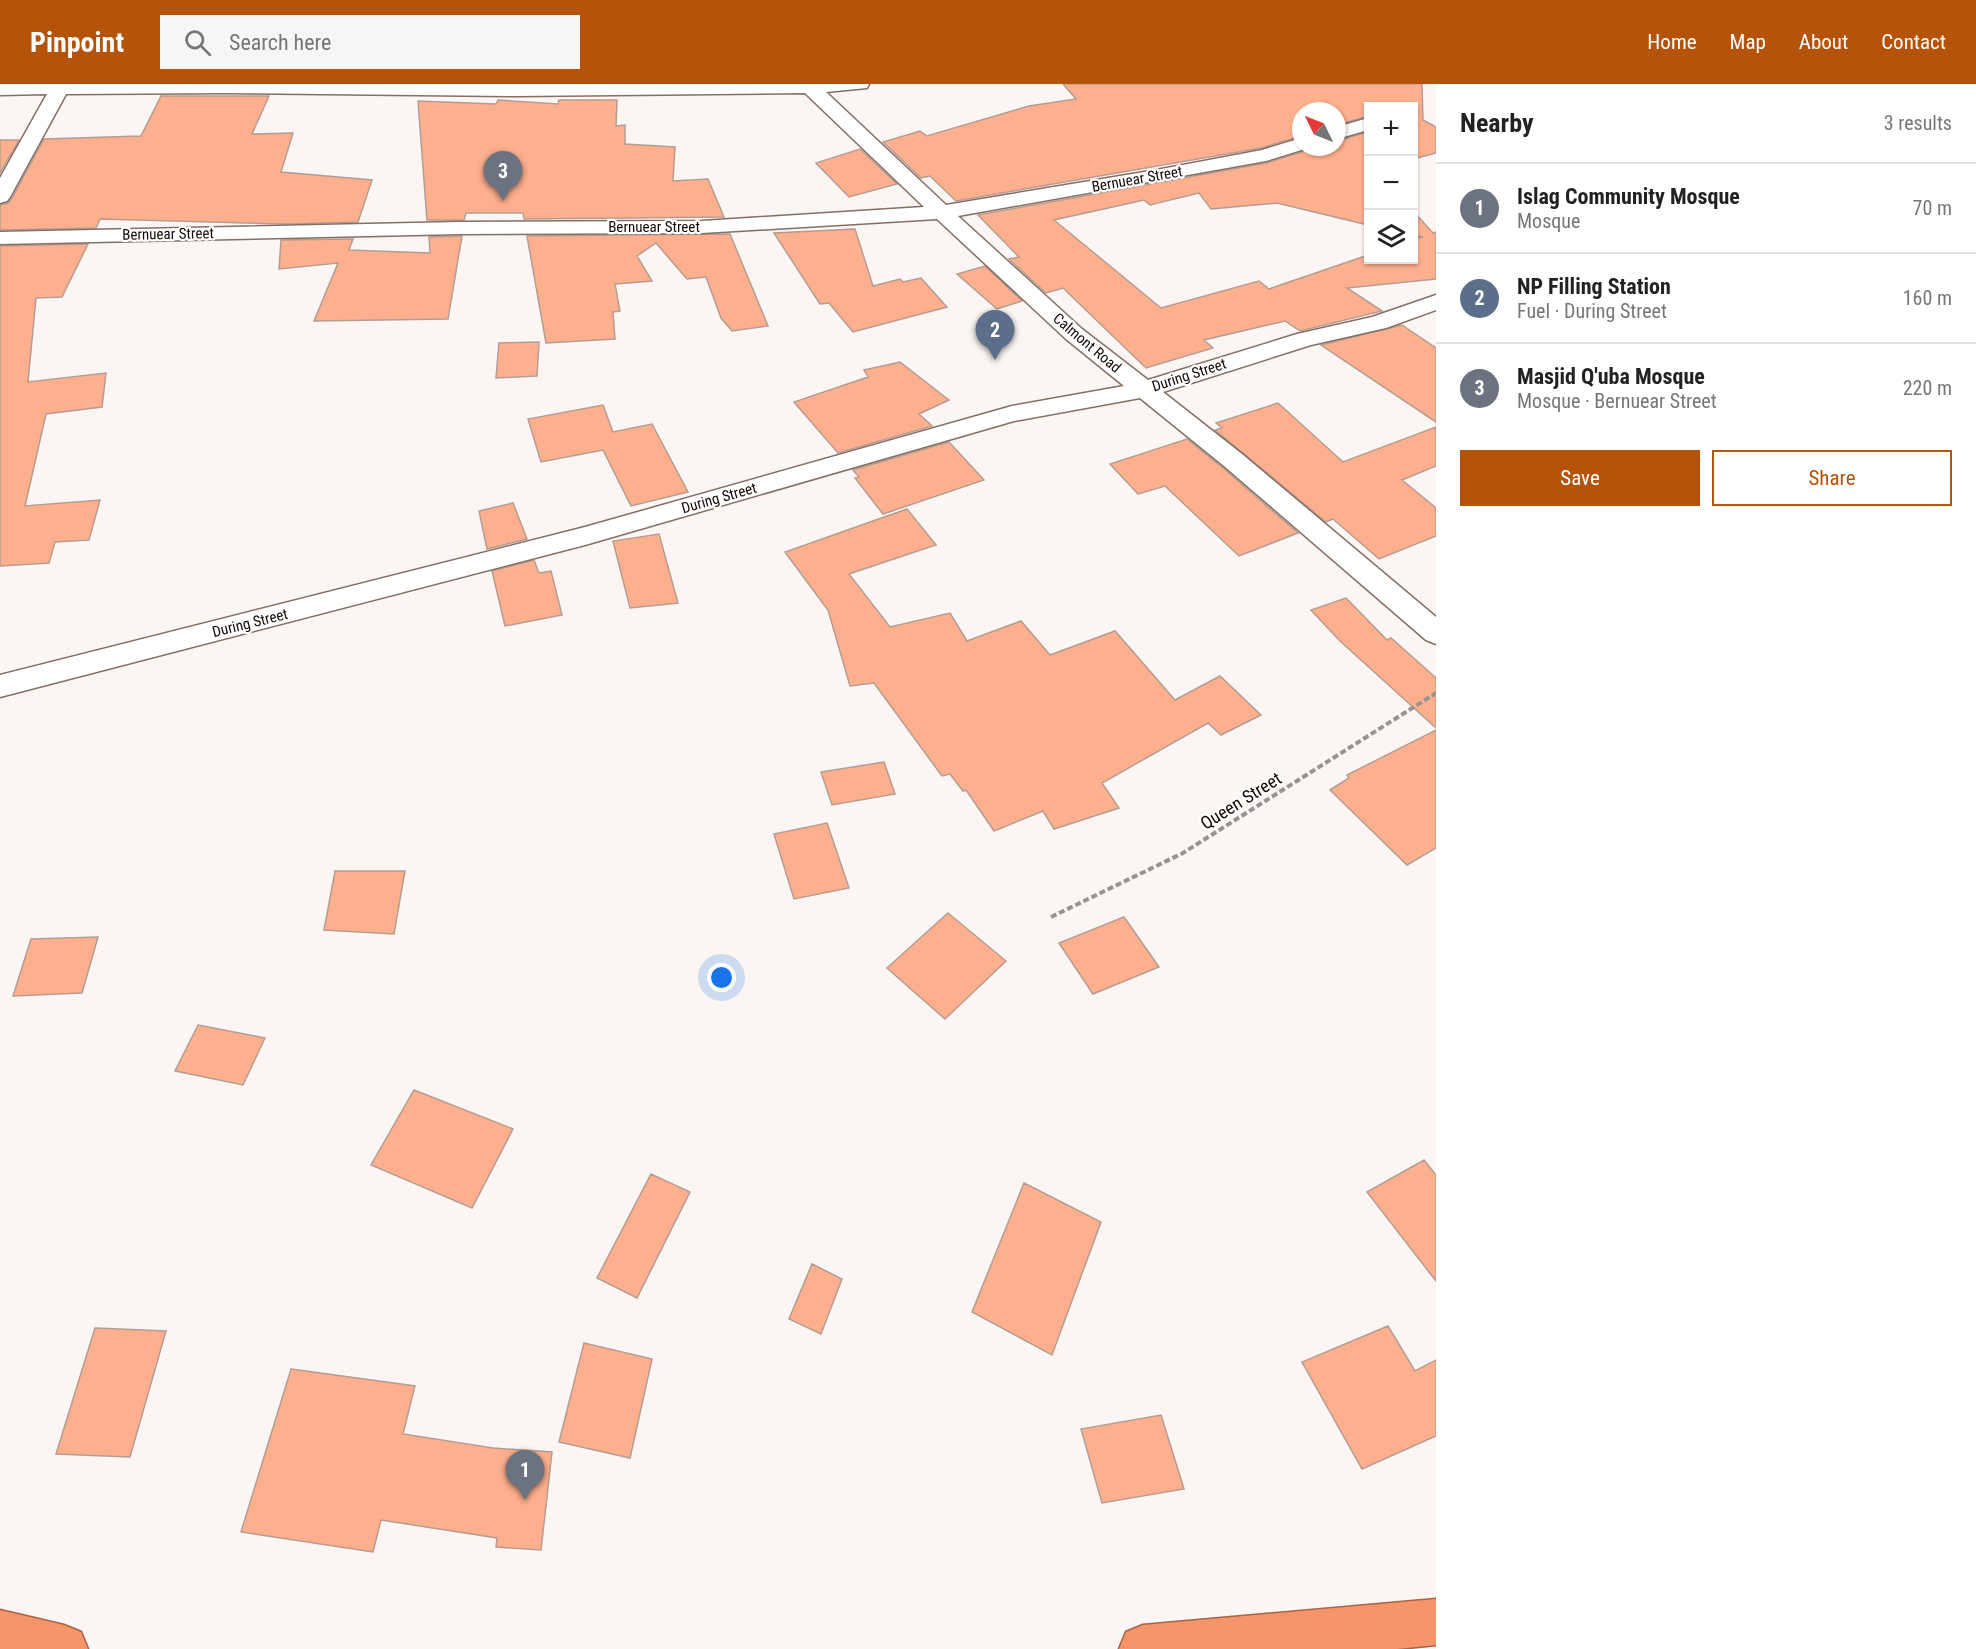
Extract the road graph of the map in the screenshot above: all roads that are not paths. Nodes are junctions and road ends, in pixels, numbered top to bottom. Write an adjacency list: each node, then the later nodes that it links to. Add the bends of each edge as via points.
1 (860, 84): 3 (street)
2 (60, 86): 3 (street, via 516,90); 4 (street); 8 (street)
3 (809, 86): 9 (street, Calmont Road)
4 (0, 88)
5 (1364, 125): 6 (street)
6 (1346, 130)
7 (1292, 147): 9 (street, Bernuear Street, via 1266,155)
8 (0, 197)
9 (943, 212): 10 (street, Bernuear Street, via 702,227); 12 (street, Calmont Road, via 1074,334)
10 (0, 238)
11 (1436, 302): 12 (street, During Street, via 1378,323 1305,339)
12 (1143, 390): 13 (street, Calmont Road, via 1233,460); 14 (street, During Street, via 1012,414 585,536)
13 (1436, 633)
14 (0, 686)
15 (1436, 1622): 18 (highway)
16 (0, 1634): 17 (highway)
17 (64, 1649)
18 (1143, 1649)

